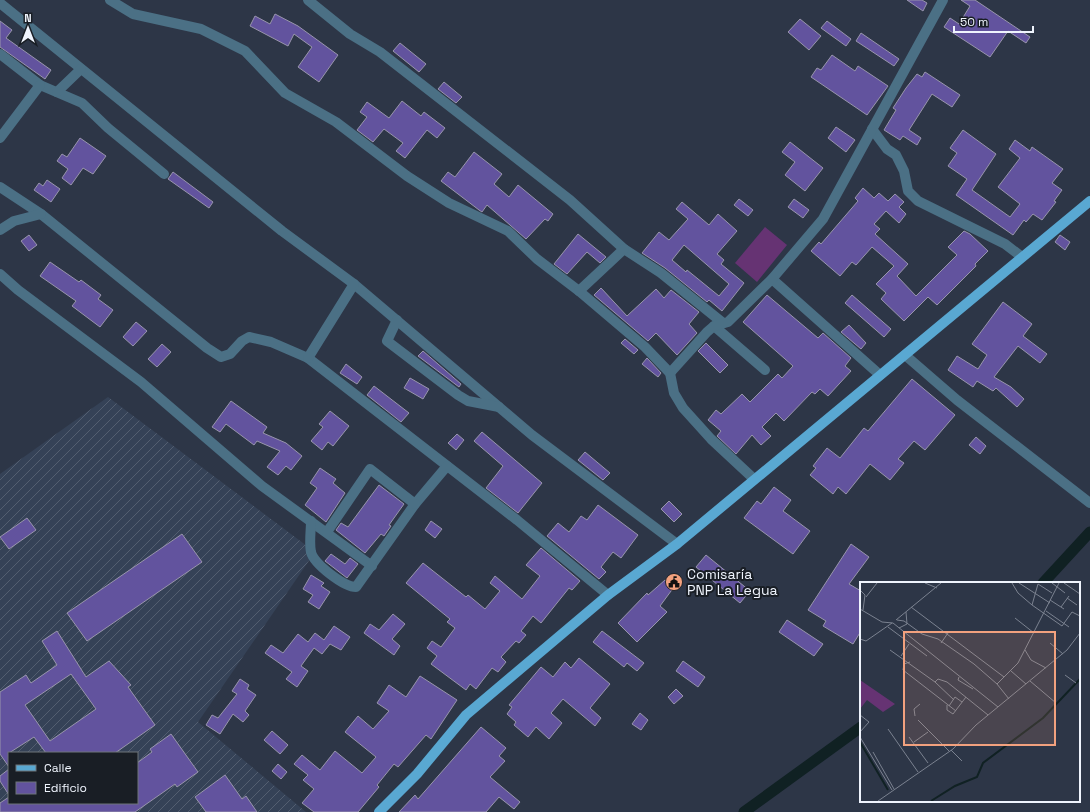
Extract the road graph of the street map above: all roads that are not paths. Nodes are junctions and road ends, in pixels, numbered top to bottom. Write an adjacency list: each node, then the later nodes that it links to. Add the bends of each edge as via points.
1 (110, 0): 21 (street, via 133,14 201,29 245,51 285,93 336,122 407,176 449,203 508,232 537,259)
2 (308, 0): 16 (street, via 350,34 380,52 570,200)
3 (943, 0): 9 (street)
4 (0, 3): 6 (street)
5 (0, 54): 7 (street)
6 (81, 69): 8 (street); 20 (street, via 282,232)
7 (40, 85): 8 (street); 10 (street)
8 (57, 92): 11 (street, via 82,103)
9 (872, 129): 17 (street, via 887,149 896,155 904,171 908,191 918,201 1005,244); 19 (street, via 823,218)
10 (0, 138)
11 (164, 174)
12 (0, 187): 14 (street)
13 (1090, 201): 17 (main road)
14 (41, 214): 15 (street, via 14,221); 25 (street, via 221,357 230,354 242,341 249,338 271,342)
15 (0, 230)
16 (624, 249): 21 (street); 23 (street, via 662,273)
17 (1022, 256): 24 (main road)
18 (0, 274): 34 (street, via 141,382 262,486)
19 (772, 279): 23 (street, via 728,322); 28 (street)
20 (354, 284): 22 (street); 25 (street)
21 (579, 290): 27 (street)
22 (397, 320): 29 (street); 29 (street, via 387,341 468,401)
23 (718, 325): 26 (street); 27 (street)
24 (905, 355): 28 (main road); 32 (street, via 957,400)
25 (308, 358): 30 (street)
26 (765, 370)
27 (670, 373): 31 (street, via 674,393 683,408 711,439)
28 (880, 375): 31 (main road)
29 (499, 406): 36 (street, via 532,435)
30 (447, 466): 33 (street); 38 (street)
31 (754, 479): 36 (main road)
32 (1090, 503)
33 (415, 504): 35 (street, via 370,469); 37 (street)
34 (311, 521): 35 (street); 37 (street, via 311,552 320,565 339,580 348,586 356,587)
35 (327, 532): 37 (street)
36 (677, 544): 38 (main road)
37 (372, 566)
38 (608, 595): 39 (main road, via 466,715 417,774)
39 (379, 812)

